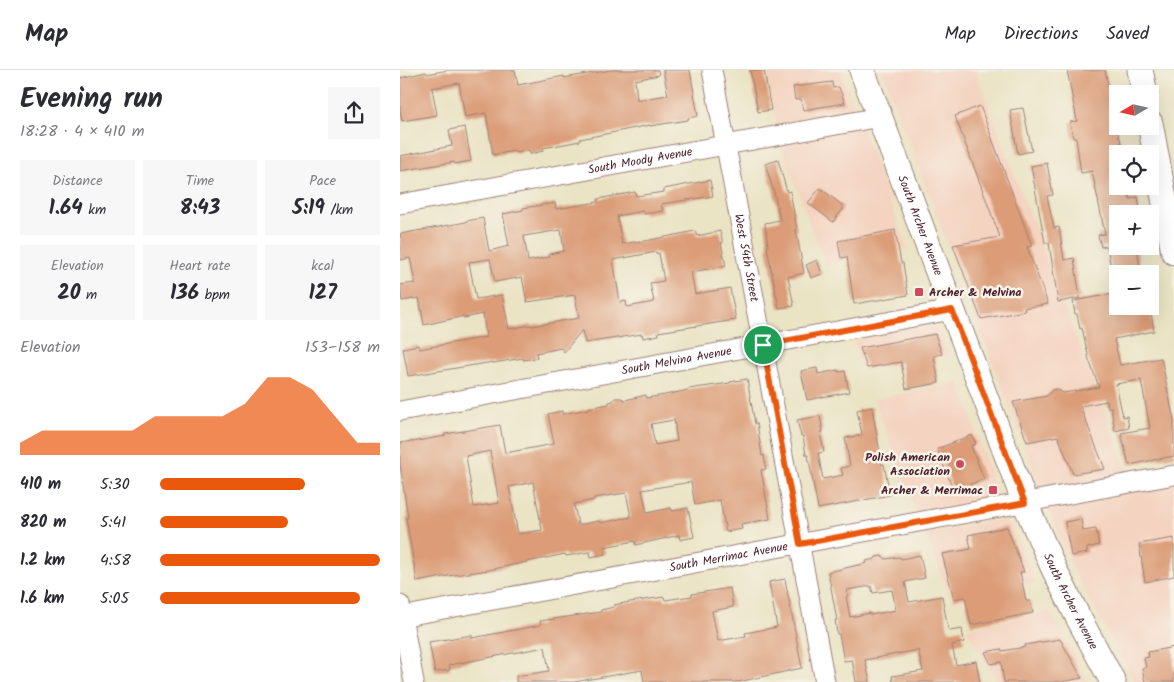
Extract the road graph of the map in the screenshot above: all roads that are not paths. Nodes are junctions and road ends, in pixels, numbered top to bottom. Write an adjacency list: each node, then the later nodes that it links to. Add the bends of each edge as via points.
1 (712, 70): 7 (street, West 54th Street)
2 (862, 70): 5 (main road, South Archer Avenue)
3 (1140, 70): 4 (main road)
4 (1143, 85)
5 (880, 117): 7 (street, South Moody Avenue); 10 (main road, South Archer Avenue)
6 (1152, 135): 9 (main road)
7 (726, 145): 8 (street, South Moody Avenue); 11 (street, West 54th Street)
8 (400, 204)
9 (1174, 252)
10 (952, 310): 11 (street, South Melvina Avenue); 14 (main road, South Archer Avenue)
11 (763, 345): 12 (street, South Melvina Avenue); 15 (street, West 54th Street)
12 (400, 411)
13 (1174, 475): 14 (street, South Merrimac Avenue)
14 (1025, 503): 15 (street, South Merrimac Avenue); 19 (main road, South Archer Avenue, via 1054,569)
15 (800, 544): 16 (street, South Merrimac Avenue); 18 (street, West 54th Street)
16 (401, 613): 17 (street)
17 (414, 682)
18 (825, 682)
19 (1113, 682)

